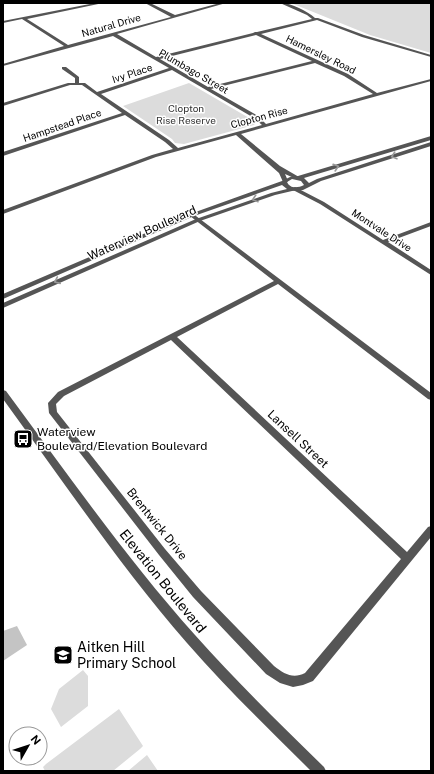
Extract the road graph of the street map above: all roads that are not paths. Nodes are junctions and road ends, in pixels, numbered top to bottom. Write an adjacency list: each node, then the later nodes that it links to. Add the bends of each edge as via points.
1 (101, 3): 6 (street)
2 (147, 3): 5 (street)
3 (224, 3): 5 (street, Natural Drive)
4 (282, 3): 7 (street)
5 (175, 17): 10 (street, Natural Drive)
6 (23, 18): 8 (street); 11 (street)
7 (314, 19): 9 (street); 12 (street, via 322,19 363,36)
8 (3, 22)
9 (255, 33): 13 (street); 14 (street, Hamersley Road)
10 (113, 34): 11 (street, Natural Drive); 13 (street, Plumbago Street)
11 (68, 47): 15 (street, Natural Drive)
12 (431, 56)
13 (155, 59): 17 (street, Plumbago Street)
14 (316, 61): 20 (street); 22 (street, Hamersley Road, via 346,75)
15 (3, 65)
16 (64, 68): 19 (street, via 77,78)
17 (172, 69): 20 (street, Plumbago Street); 21 (street, Ivy Place)
18 (431, 80): 22 (street, Clopton Rise)
19 (77, 83): 21 (street); 23 (street)
20 (206, 89): 25 (street, Plumbago Street, via 256,117)
21 (98, 93): 24 (street)
22 (377, 95): 25 (street, Clopton Rise)
23 (3, 105)
24 (126, 113): 30 (street); 32 (street, Hampstead Place)
25 (265, 125): 26 (street, Clopton Rise)
26 (237, 133): 30 (street, Clopton Rise); 33 (street)
27 (431, 138): 29 (street)
28 (431, 144): 31 (street)
29 (408, 145): 31 (street); 34 (street, one-way to 29)
30 (176, 149): 39 (street, Clopton Rise)
31 (415, 150): 36 (street, one-way to 36)
32 (3, 154)
33 (277, 167): 34 (street, Montvale Drive); 35 (street, Montvale Drive)
34 (297, 177): 35 (street, Waterview Boulevard); 36 (street, Montvale Drive, via 305,181)
35 (285, 181): 37 (street, Montvale Drive, via 286,186); 40 (street, Waterview Boulevard)
36 (306, 186): 37 (street, Waterview Boulevard); 38 (street, Montvale Drive)
37 (294, 189): 38 (street, Montvale Drive); 40 (street, Waterview Boulevard, one-way to 40)
38 (322, 203): 42 (street, Montvale Drive)
39 (3, 212)
40 (195, 217): 43 (street, Waterview Boulevard); 44 (street, Waterview Boulevard); 46 (street)
41 (431, 224): 42 (street)
42 (383, 242): 45 (street, Montvale Drive)
43 (75, 266): 44 (street); 47 (street, Waterview Boulevard)
44 (81, 271): 48 (street, Waterview Boulevard, one-way to 48)
45 (431, 273)
46 (278, 281): 49 (street, Brentwick Drive); 51 (street)
47 (3, 297)
48 (3, 306)
49 (172, 336): 53 (street, Lansell Street); 53 (street, Brentwick Drive, via 60,394 52,403 53,413 192,588 270,670 292,682 301,682 309,677)
50 (3, 393): 54 (street, Elevation Boulevard, via 173,618 214,665)
51 (431, 397)
52 (431, 530): 53 (street, Brentwick Drive)
53 (408, 559)
54 (320, 771)

